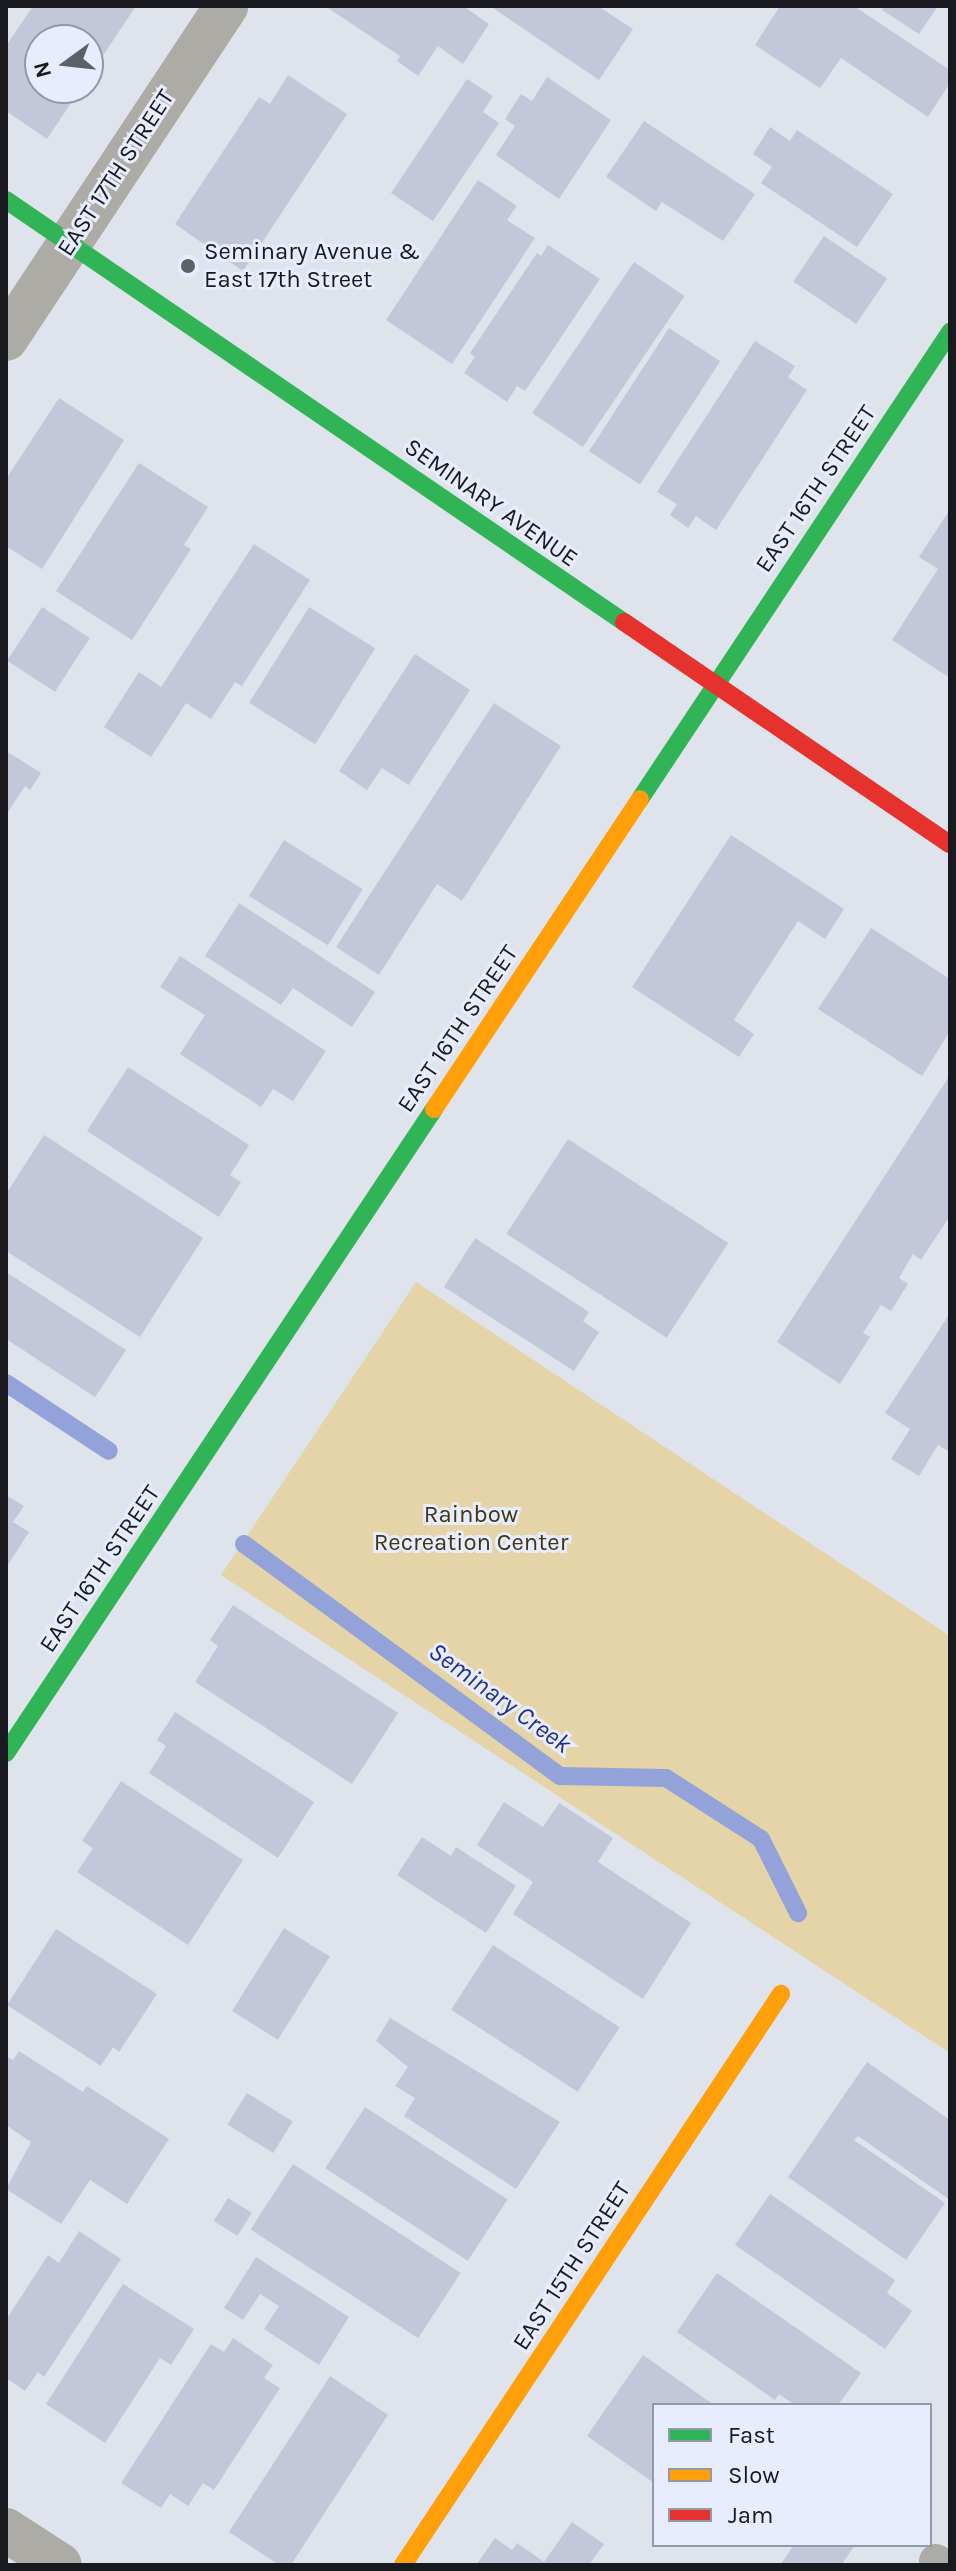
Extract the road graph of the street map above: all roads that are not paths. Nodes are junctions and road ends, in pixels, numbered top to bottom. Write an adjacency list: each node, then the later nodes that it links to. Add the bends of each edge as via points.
1 (226, 6): 3 (street, EAST 17TH STREET)
2 (6, 200): 3 (street, SEMINARY AVENUE)
3 (70, 242): 5 (street, EAST 17TH STREET); 6 (street, SEMINARY AVENUE)
4 (950, 332): 6 (street, EAST 16TH STREET)
5 (6, 339)
6 (715, 688): 7 (street, SEMINARY AVENUE); 8 (street, EAST 16TH STREET)
7 (950, 844)
8 (6, 1753)
9 (781, 1994): 12 (street, EAST 15TH STREET)
10 (6, 2530): 11 (street)
11 (60, 2565)
12 (403, 2565)

